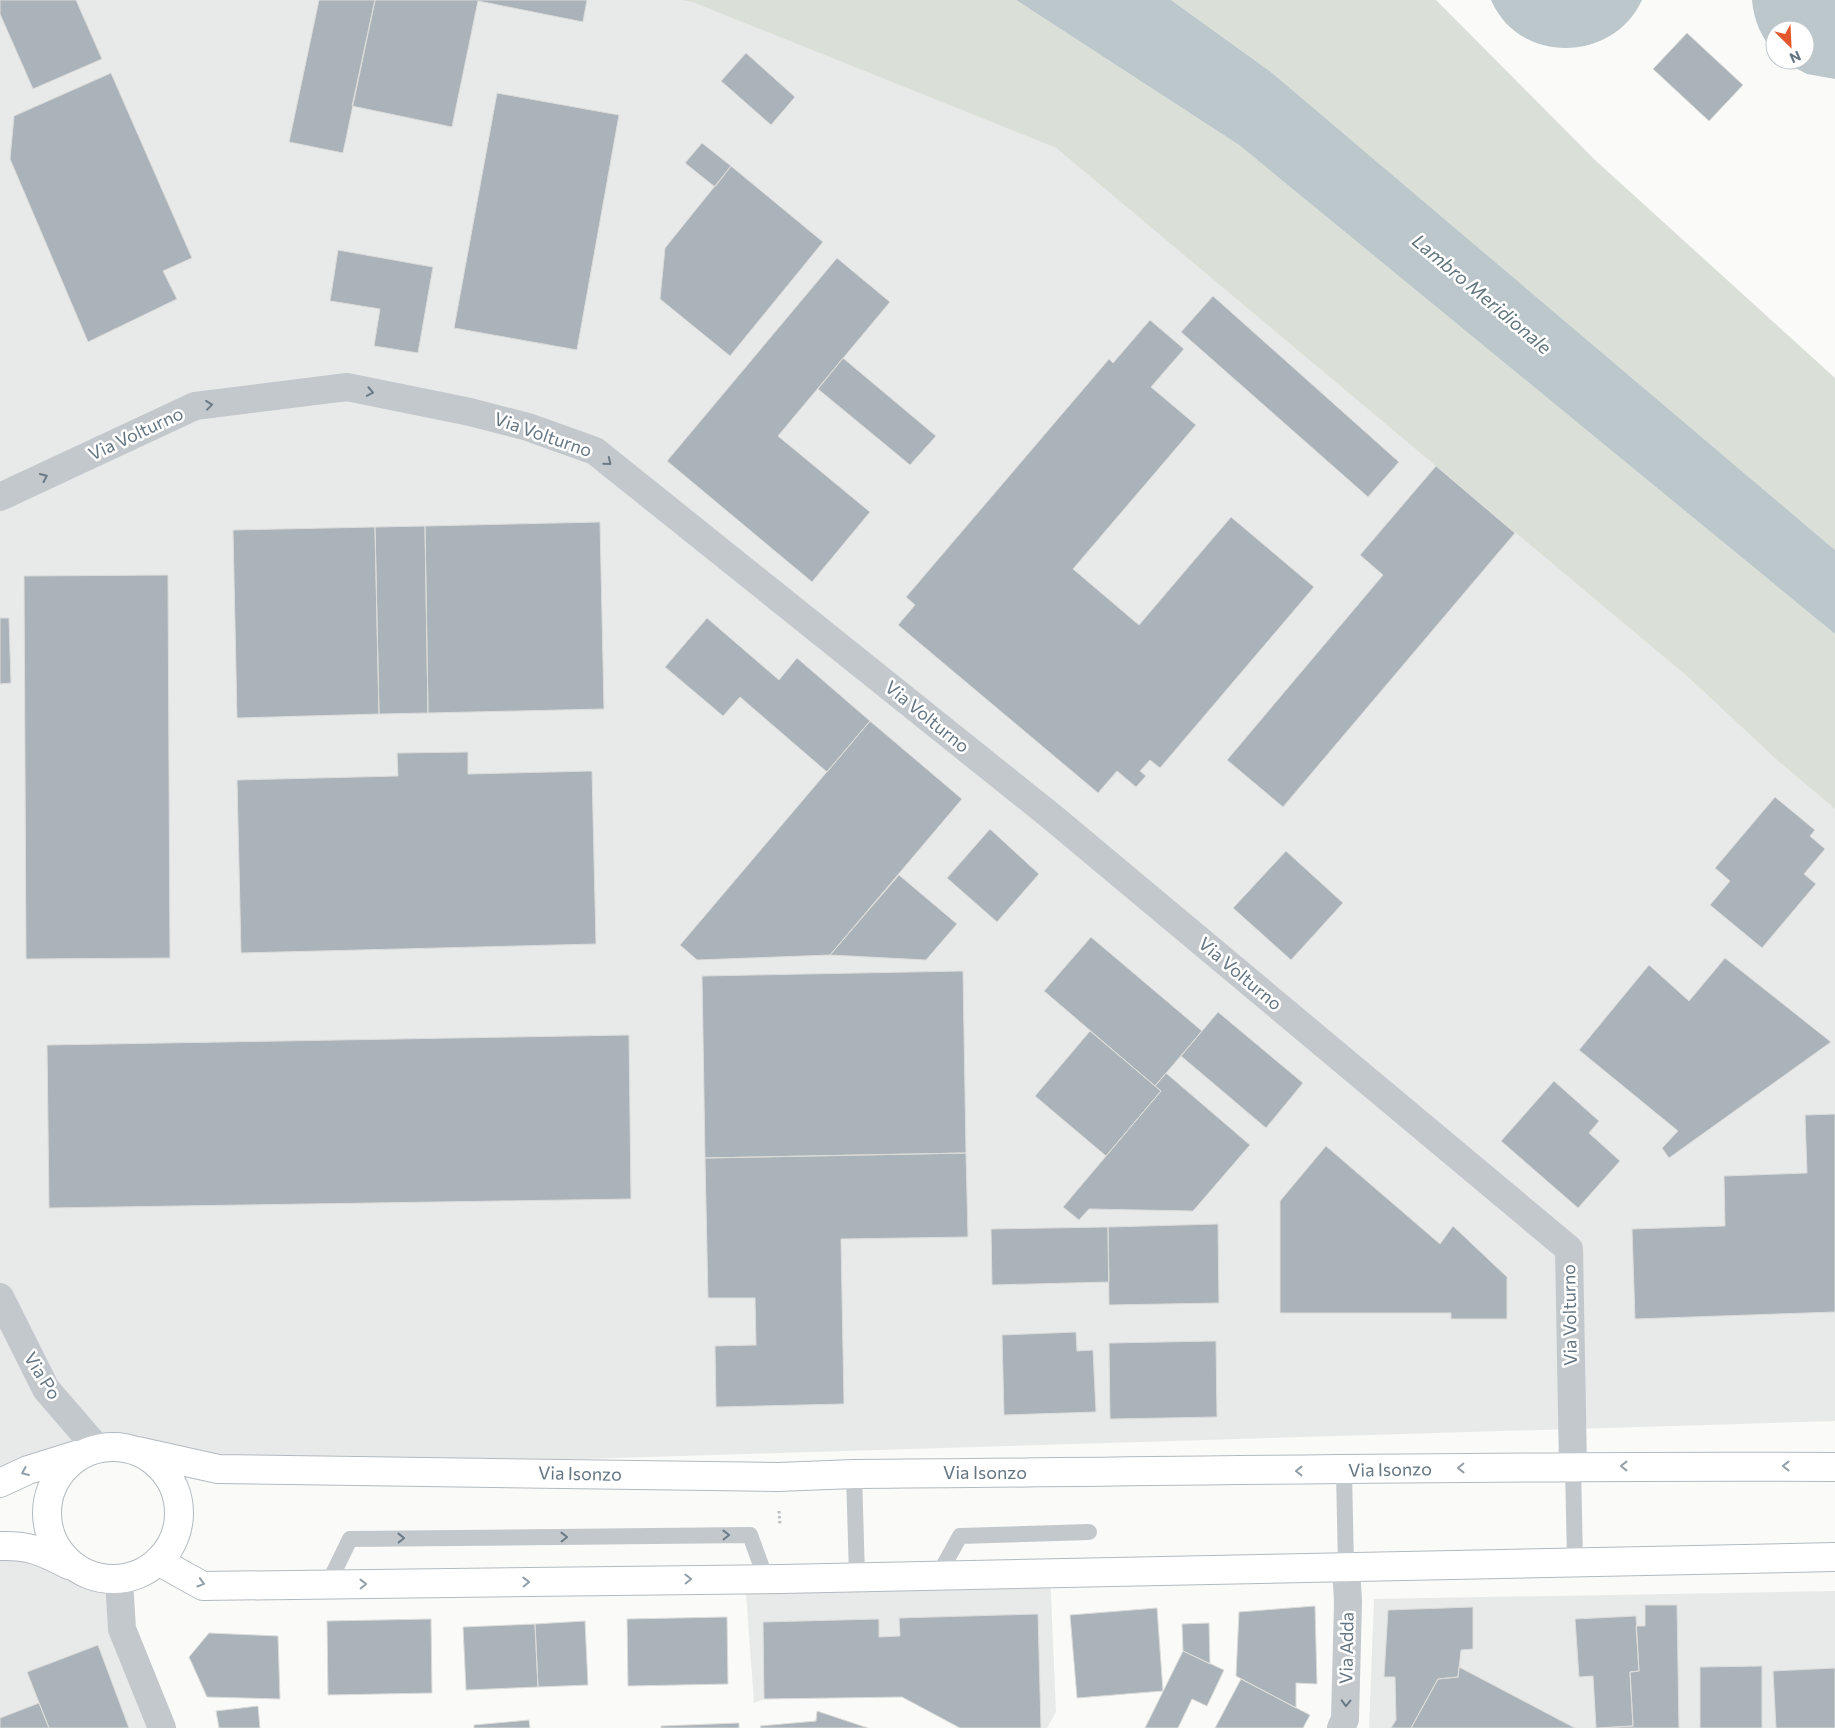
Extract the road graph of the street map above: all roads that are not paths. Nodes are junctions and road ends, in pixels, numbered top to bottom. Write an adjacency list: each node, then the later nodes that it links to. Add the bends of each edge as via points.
1 (0, 497): 5 (street, Via Volturno, one-way to 5, via 195,406 347,387 503,420 595,451 1052,817 1569,1249)
2 (0, 1297): 3 (street, Via Po, via 46,1389)
3 (91, 1450): 4 (main road, via 117,1446); 9 (main road, one-way to 9, via 28,1470); 16 (main road, via 68,1463 55,1479 48,1498 46,1518 50,1537 60,1554)
4 (137, 1450): 8 (main road, Via Isonzo, via 218,1469 778,1477); 13 (main road, via 156,1462 171,1480 178,1500 179,1523 172,1544)
5 (1573, 1466): 6 (main road, Via Isonzo, one-way to 5); 7 (main road, Via Isonzo, one-way to 7); 14 (lane)
6 (1835, 1466)
7 (1344, 1471): 8 (main road, Via Isonzo, one-way to 8); 15 (lane)
8 (854, 1474): 18 (lane)
9 (0, 1483)
10 (1089, 1532): 17 (lane, via 960,1536)
11 (0, 1546): 16 (main road, via 23,1545)
12 (1835, 1557): 14 (main road)
13 (158, 1561): 20 (main road, via 140,1574); 21 (main road, one-way to 21, via 202,1586)
14 (1575, 1561): 15 (main road)
15 (1346, 1566): 17 (main road); 23 (street, Via Adda, one-way to 23, via 1345,1719)
16 (75, 1568): 20 (main road, via 89,1576)
17 (939, 1574): 18 (main road)
18 (857, 1576): 19 (main road)
19 (766, 1579): 21 (main road, one-way to 19); 21 (lane, one-way to 19, via 350,1539 750,1535)
20 (119, 1580): 22 (street, via 122,1629)
21 (328, 1584)
22 (162, 1728)
23 (1341, 1728)

